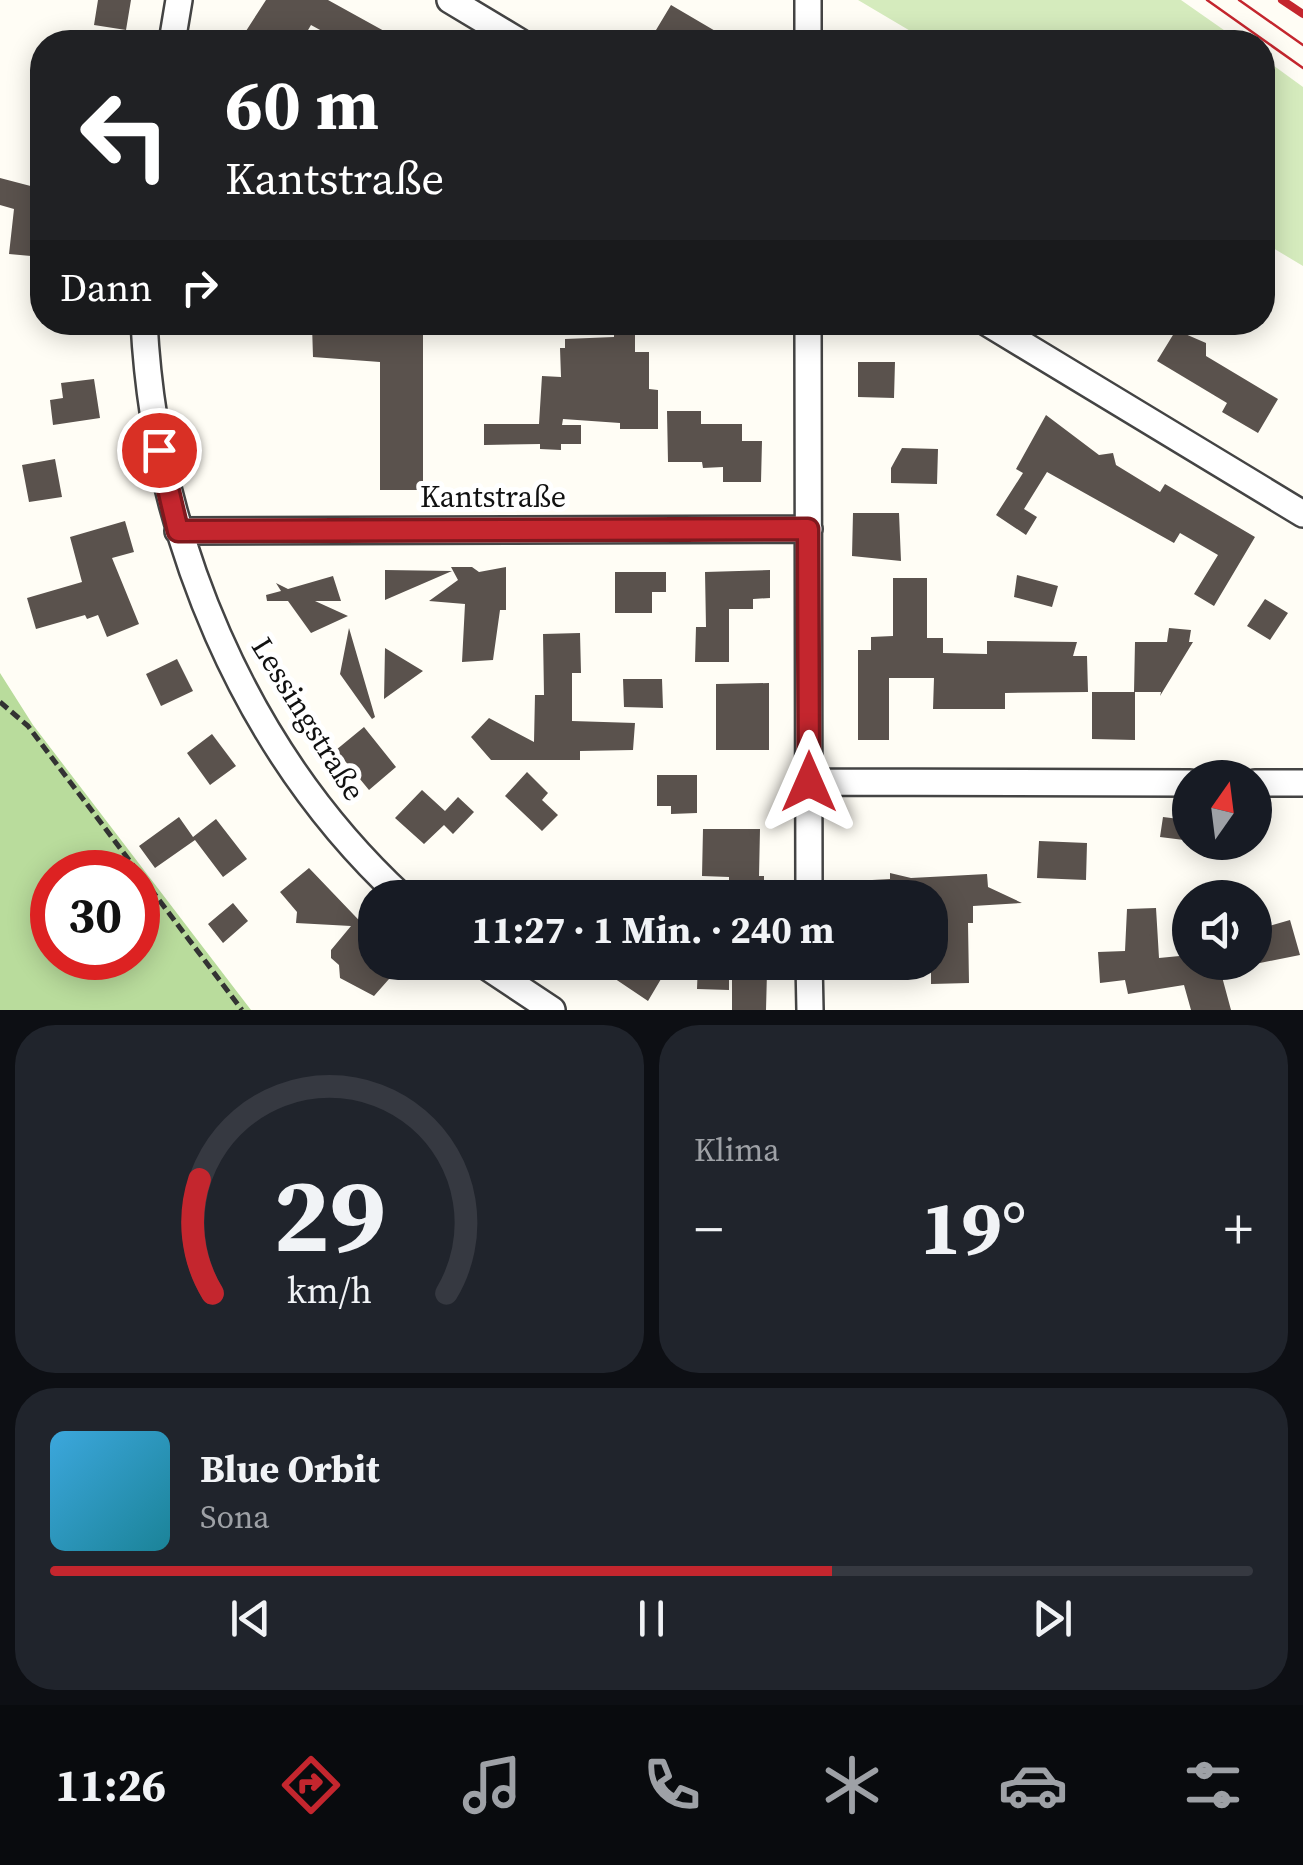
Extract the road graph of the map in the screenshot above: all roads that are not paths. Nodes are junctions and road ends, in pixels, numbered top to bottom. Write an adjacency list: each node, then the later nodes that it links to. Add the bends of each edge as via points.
1 (179, 0): 4 (street)
2 (450, 0): 5 (street)
3 (808, 0): 6 (street)
4 (174, 30)
5 (500, 30)
6 (808, 30)
7 (145, 335): 12 (street, Lessingstraße, via 154,425)
8 (808, 335): 11 (street)
9 (1007, 335): 10 (street)
10 (1303, 514)
11 (808, 529): 12 (street, Kantstraße); 13 (street)
12 (178, 531): 17 (street, Lessingstraße, via 216,632 259,715 326,813)
13 (809, 782): 14 (street); 18 (street)
14 (1172, 783)
15 (1272, 783): 16 (street)
16 (1303, 783)
17 (387, 880)
18 (809, 880)
19 (507, 980): 21 (street)
20 (810, 980): 22 (street)
21 (552, 1010)
22 (810, 1010)

